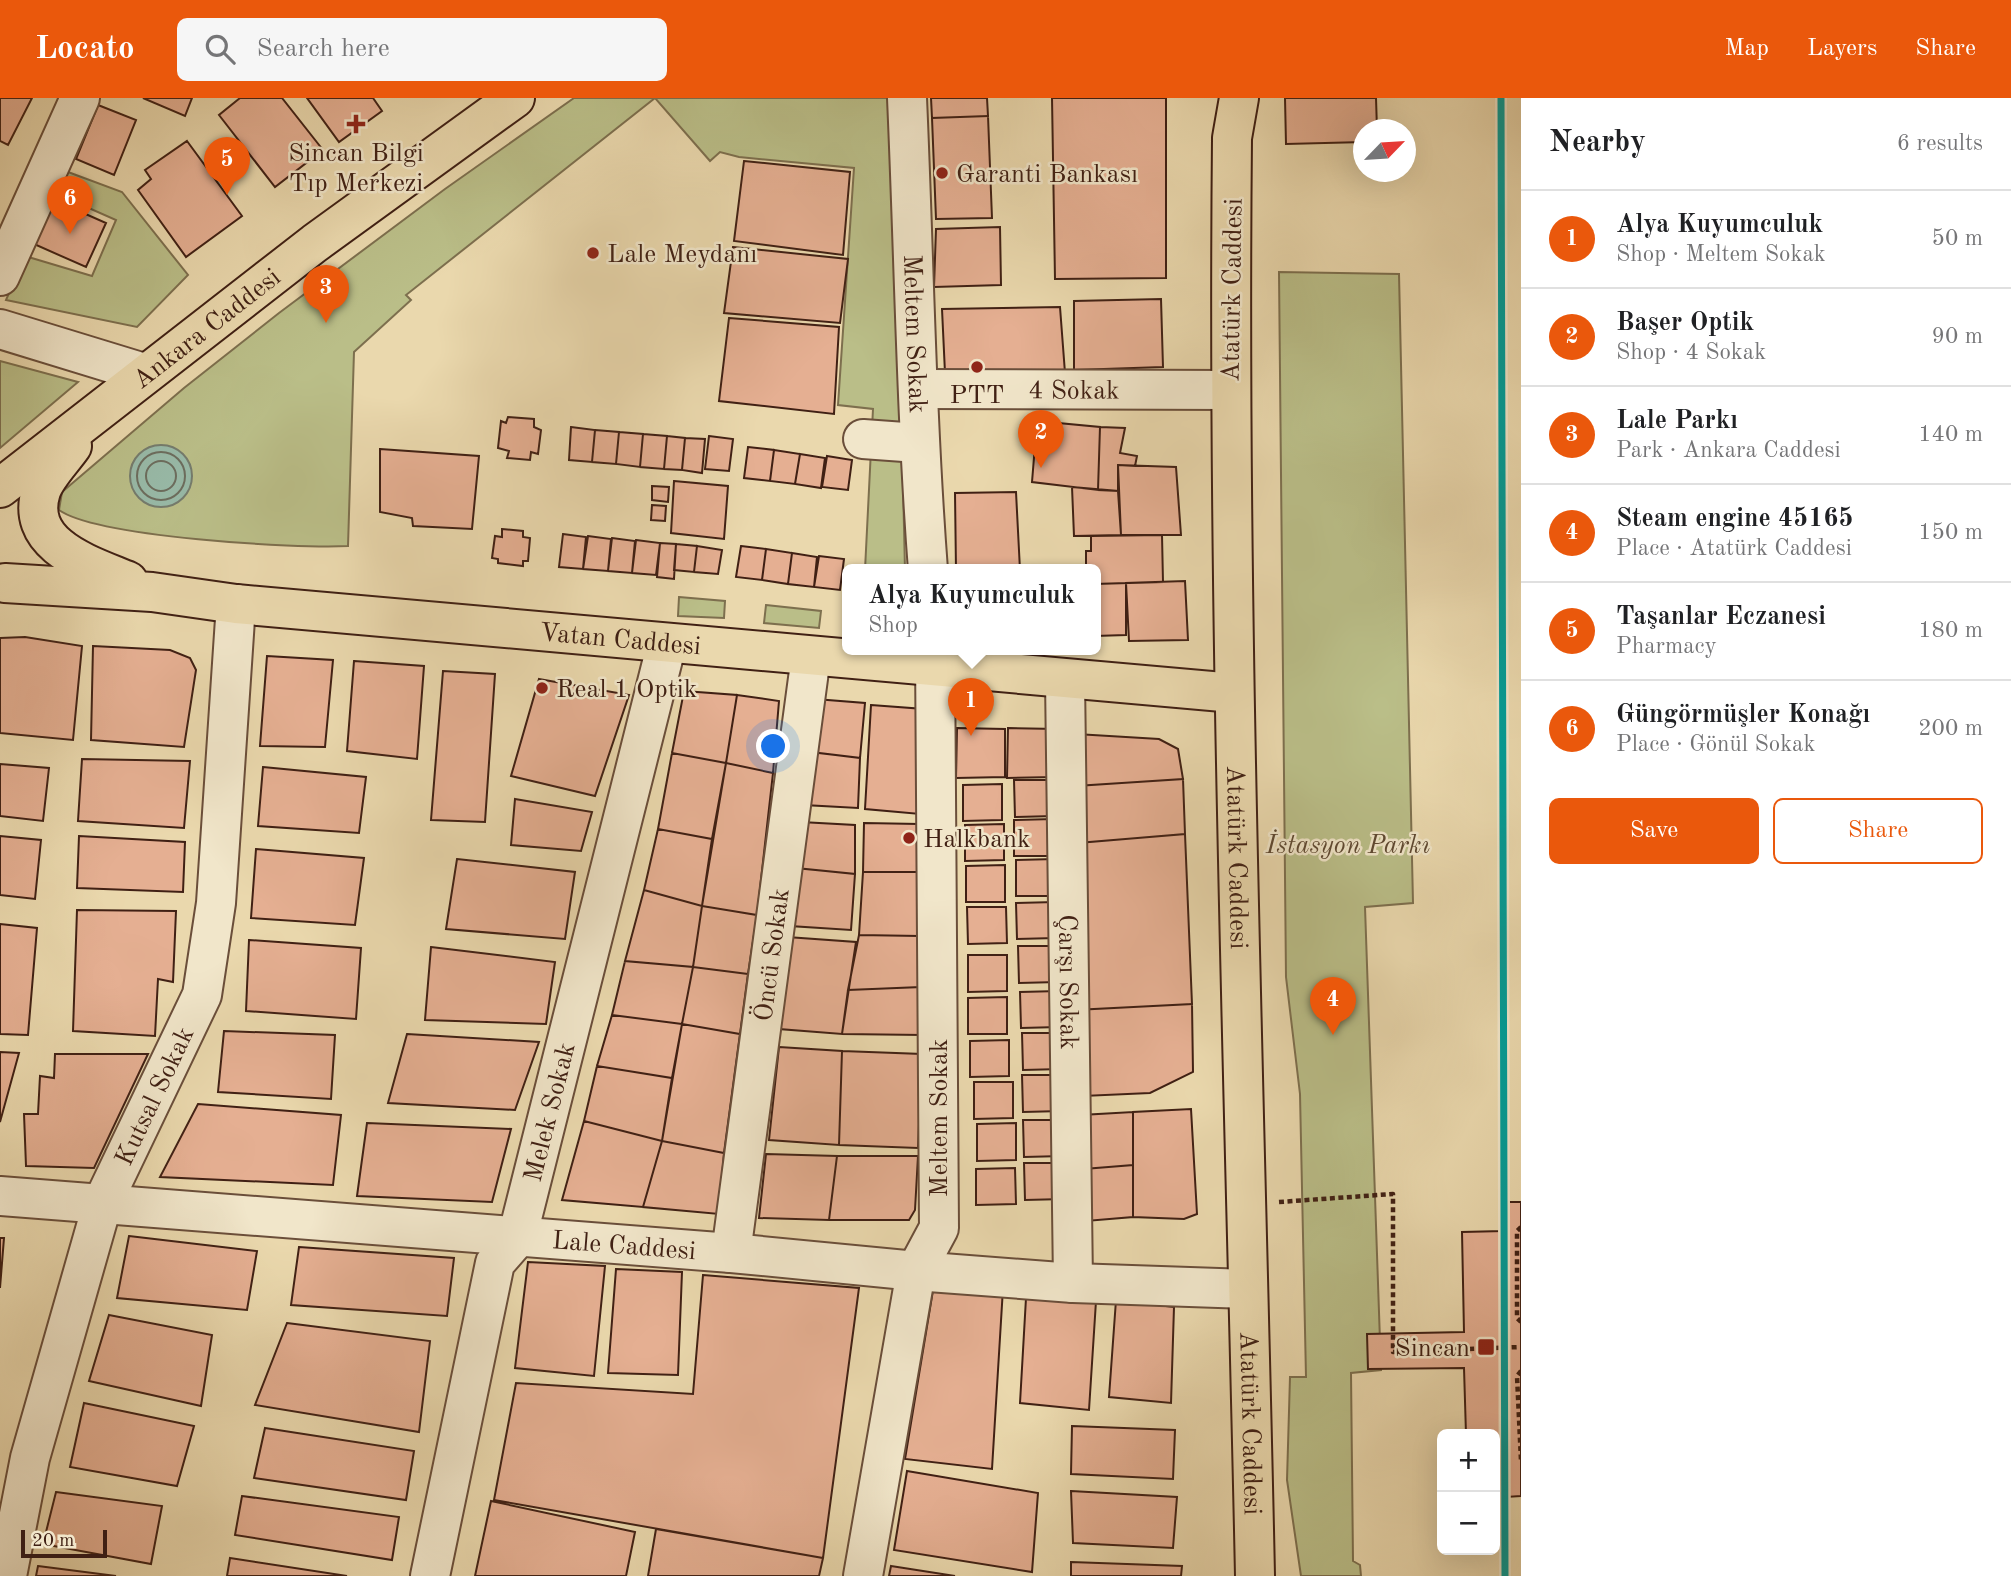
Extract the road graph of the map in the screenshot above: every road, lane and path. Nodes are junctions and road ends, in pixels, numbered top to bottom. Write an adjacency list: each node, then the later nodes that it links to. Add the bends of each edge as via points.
1 (80, 98): 7 (street)
2 (515, 98): 9 (main road, Ankara Caddesi)
3 (906, 98): 10 (street, Meltem Sokak)
4 (1222, 98): 6 (main road)
5 (1239, 98): 6 (main road)
6 (1233, 138): 11 (main road, Atatürk Caddesi)
7 (0, 276)
8 (0, 329): 9 (street)
9 (144, 373): 12 (main road, Ankara Caddesi)
10 (920, 389): 11 (street, 4 Sokak); 14 (street, Meltem Sokak)
11 (1230, 390): 24 (main road, Atatürk Caddesi)
12 (95, 412): 15 (main road, Ankara Caddesi); 18 (main road, via 41,490 39,518 50,540 70,556)
13 (863, 439): 14 (street)
14 (918, 443): 16 (street, Meltem Sokak)
15 (0, 488)
16 (928, 564)
17 (2, 578): 18 (main road, Vatan Caddesi)
18 (152, 592): 19 (main road, Vatan Caddesi)
19 (236, 604): 20 (main road, Vatan Caddesi); 26 (street, Kutsal Sokak, via 216,903 202,995)
20 (667, 643): 21 (main road, Vatan Caddesi); 29 (street, Melek Sokak)
21 (811, 656): 22 (main road, Vatan Caddesi); 30 (street, Öncü Sokak)
22 (936, 659): 23 (main road, Vatan Caddesi); 31 (street, Meltem Sokak, via 939,1228)
23 (1065, 679): 24 (main road, Vatan Caddesi); 32 (street, Çarşı Sokak)
24 (1234, 693): 27 (main road, Atatürk Caddesi)
25 (0, 1196): 26 (street, Lale Caddesi)
26 (103, 1202): 29 (street, Lale Caddesi); 38 (street, Kutsal Sokak, via 30,1458)
27 (1244, 1205): 33 (main road, Atatürk Caddesi); 35 (path, via 1393,1194 1393,1352)
28 (1521, 1227): 34 (path, via 1517,1231 1517,1318)
29 (517, 1238): 30 (street, Lale Caddesi); 39 (street, Melek Sokak, via 495,1263)
30 (732, 1253): 31 (street, Lale Caddesi)
31 (916, 1271): 32 (street, Lale Caddesi); 40 (street, Meltem Sokak)
32 (1073, 1283): 33 (street, Lale Caddesi)
33 (1248, 1289): 41 (main road, Atatürk Caddesi)
34 (1521, 1322)
35 (1521, 1347)
36 (1521, 1371): 37 (path, via 1517,1376)
37 (1521, 1461)
38 (6, 1576)
39 (430, 1576)
40 (863, 1576)
41 (1255, 1576)

